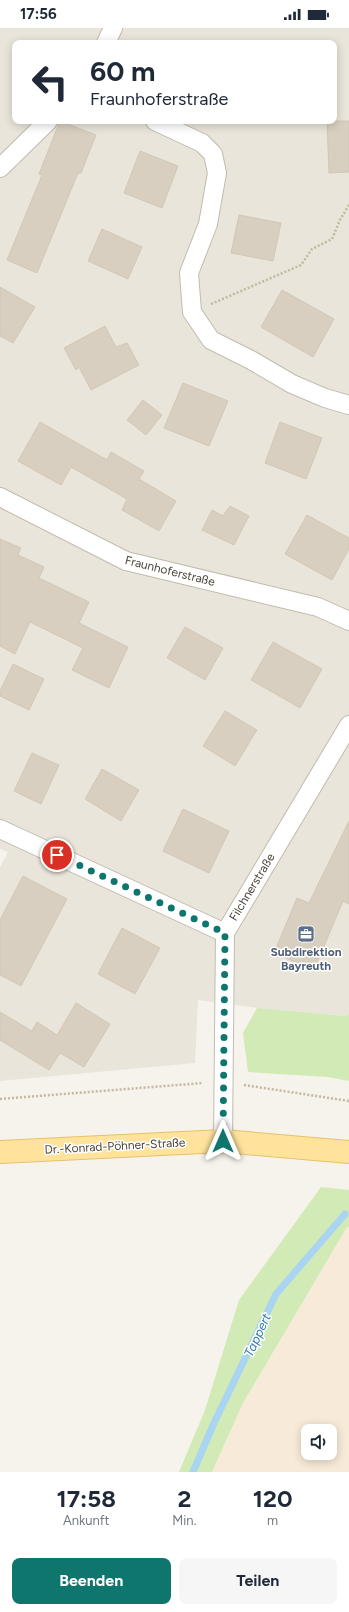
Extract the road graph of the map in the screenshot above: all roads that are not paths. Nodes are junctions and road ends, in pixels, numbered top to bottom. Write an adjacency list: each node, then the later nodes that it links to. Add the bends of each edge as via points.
1 (113, 28): 2 (street)
2 (107, 40)
3 (45, 124): 5 (street)
4 (161, 124): 6 (street, via 202,143 213,154 217,173 208,224 189,273 192,312 211,340 292,384)
5 (0, 168)
6 (349, 405)
7 (0, 497): 8 (street, Fraunhoferstraße, via 126,561 318,607)
8 (349, 621)
9 (349, 725): 11 (street, Filchnerstraße)
10 (0, 829): 11 (street)
11 (225, 933): 12 (street, Filchnerstraße)
12 (223, 1141): 13 (main road, Dr.-Konrad-Pöhner-Straße); 14 (main road, Dr.-Konrad-Pöhner-Straße)
13 (0, 1152)
14 (349, 1152)

